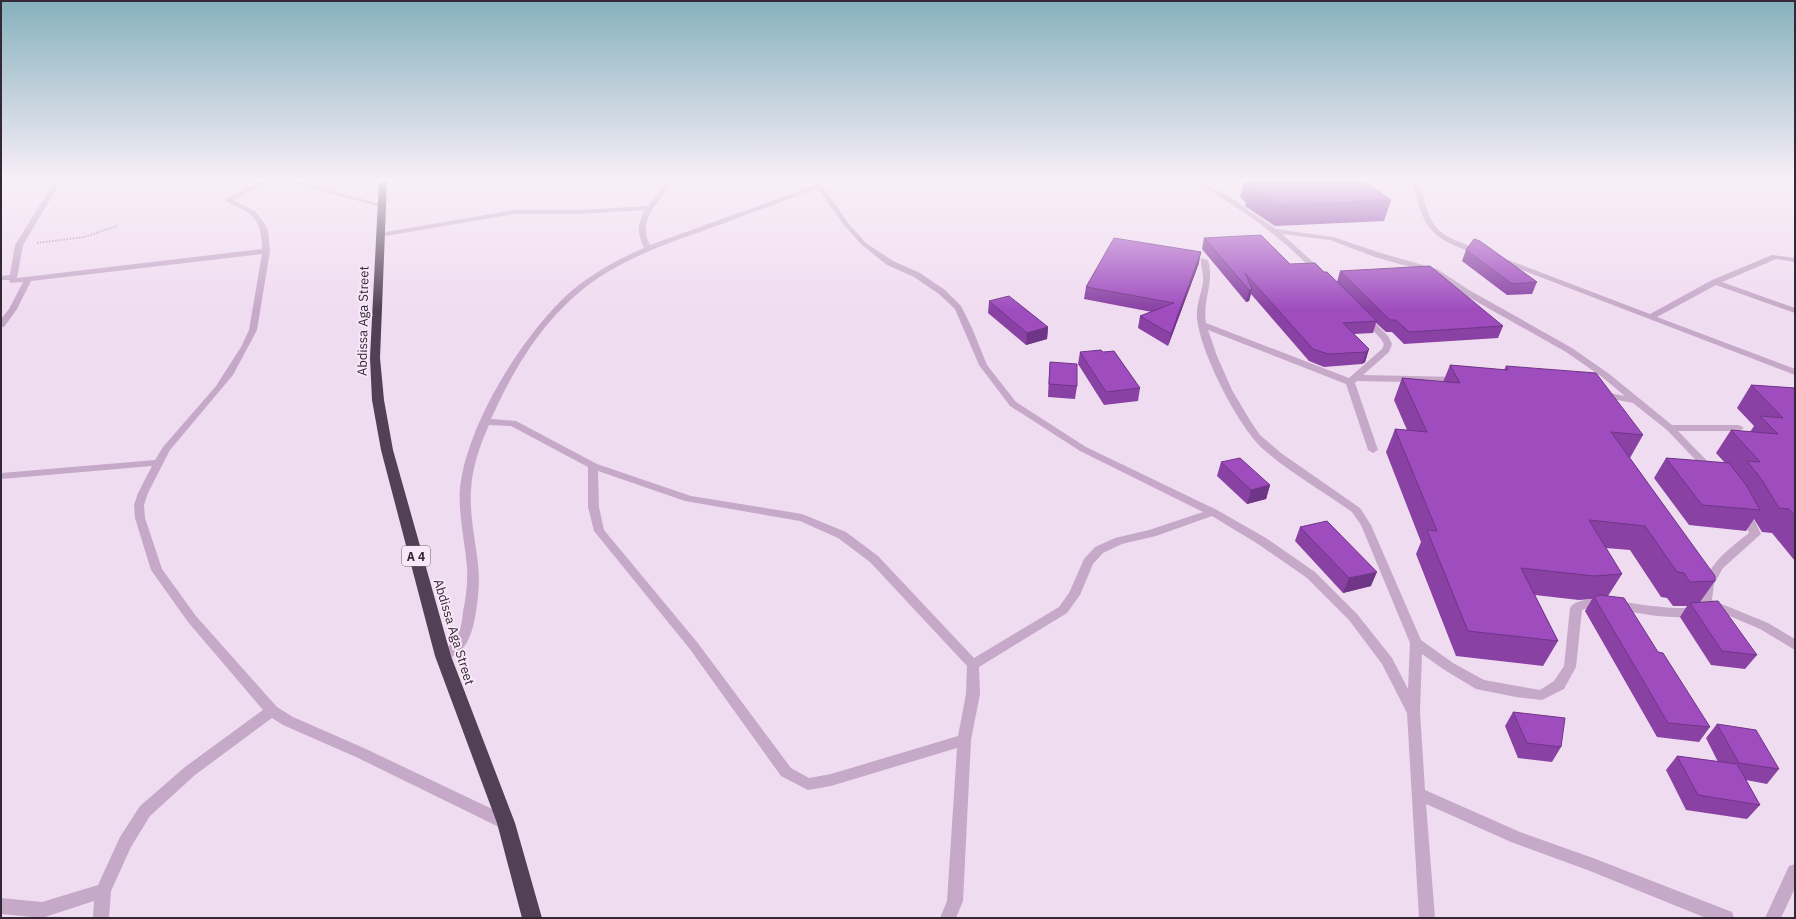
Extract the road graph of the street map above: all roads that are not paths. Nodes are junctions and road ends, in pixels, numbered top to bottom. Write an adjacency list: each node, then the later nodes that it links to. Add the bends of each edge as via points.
1 (32, 224): 16 (street, via 19,245)
2 (262, 224): 13 (street, via 267,239)
3 (380, 224): 11 (highway, Abdissa Aga Street / A 4)
4 (445, 224): 11 (street)
5 (644, 224): 12 (street, via 642,238)
6 (711, 224): 12 (street)
7 (846, 224): 40 (street, via 864,244 890,263 917,275 942,292 958,308 983,365 1014,404 1084,449)
8 (1264, 224): 10 (street)
9 (1430, 224): 23 (street, via 1433,230 1442,236)
10 (1274, 231): 17 (street); 30 (street, via 1331,238 1434,271 1569,350)
11 (380, 235): 44 (highway, Abdissa Aga Street / A 4, via 376,358 378,400 387,450)
12 (648, 248): 31 (street, via 606,270 581,287 546,321 511,372)
13 (266, 251): 19 (street); 35 (street, via 252,330 238,362)
14 (1204, 260): 25 (street, via 1208,277 1201,309)
15 (1795, 260): 20 (street, via 1775,257)
16 (14, 277): 18 (street); 19 (street, via 13,281)
17 (1325, 277)
18 (1, 278)
19 (28, 280): 24 (street, via 14,309)
20 (1715, 282): 22 (street); 23 (street)
21 (1357, 310): 27 (street, via 1388,344 1386,350)
22 (1795, 310)
23 (1651, 317): 26 (street)
24 (1, 325)
25 (1202, 325): 27 (street); 42 (street, via 1211,354 1227,390 1252,432 1266,447 1356,510 1366,525)
26 (1795, 372)
27 (1352, 380): 28 (street); 34 (street)
28 (1470, 381)
29 (1591, 392): 30 (street)
30 (1635, 400): 32 (street)
31 (486, 422): 36 (street, via 522,426); 44 (street, via 470,463 465,491 473,579 468,620 461,642)
32 (1670, 428): 33 (street); 38 (street)
33 (1739, 428)
34 (1373, 450)
35 (157, 463): 37 (street); 46 (street, via 139,505 140,518 157,570 192,619)
36 (593, 466): 45 (street, via 689,499 802,518 842,535 874,559); 48 (street, via 593,508 599,531 693,645 786,772 808,784 831,780)
37 (1, 476)
38 (1718, 476)
39 (1739, 503): 41 (street, via 1747,514 1755,534 1726,557 1710,575)
40 (1213, 512): 45 (street, via 1152,533 1119,541 1099,550 1088,562 1074,594 1063,610); 47 (street, via 1262,541 1311,575 1353,617 1387,661)
41 (1705, 601): 42 (street, via 1705,610 1693,612 1582,604 1576,608 1570,667 1559,685 1542,695 1481,685); 43 (street, via 1764,626)
42 (1416, 643): 47 (street)
43 (1795, 645)
44 (443, 656): 50 (highway, Abdissa Aga Street / A 4)
45 (973, 665): 48 (street, via 973,694)
46 (272, 710): 50 (street, via 288,721); 52 (street, via 190,771 145,811 125,842)
47 (1414, 714): 49 (street)
48 (964, 740): 56 (street, via 954,900)
49 (1418, 794): 57 (street); 58 (street, via 1516,837)
50 (506, 823): 55 (highway, Abdissa Aga Street / A 4)
51 (1795, 871): 59 (street)
52 (103, 890): 53 (street, via 42,910); 54 (street)
53 (1, 906)
54 (101, 918)
55 (532, 918)
56 (948, 918)
57 (1427, 918)
58 (1726, 918)
59 (1773, 918)

